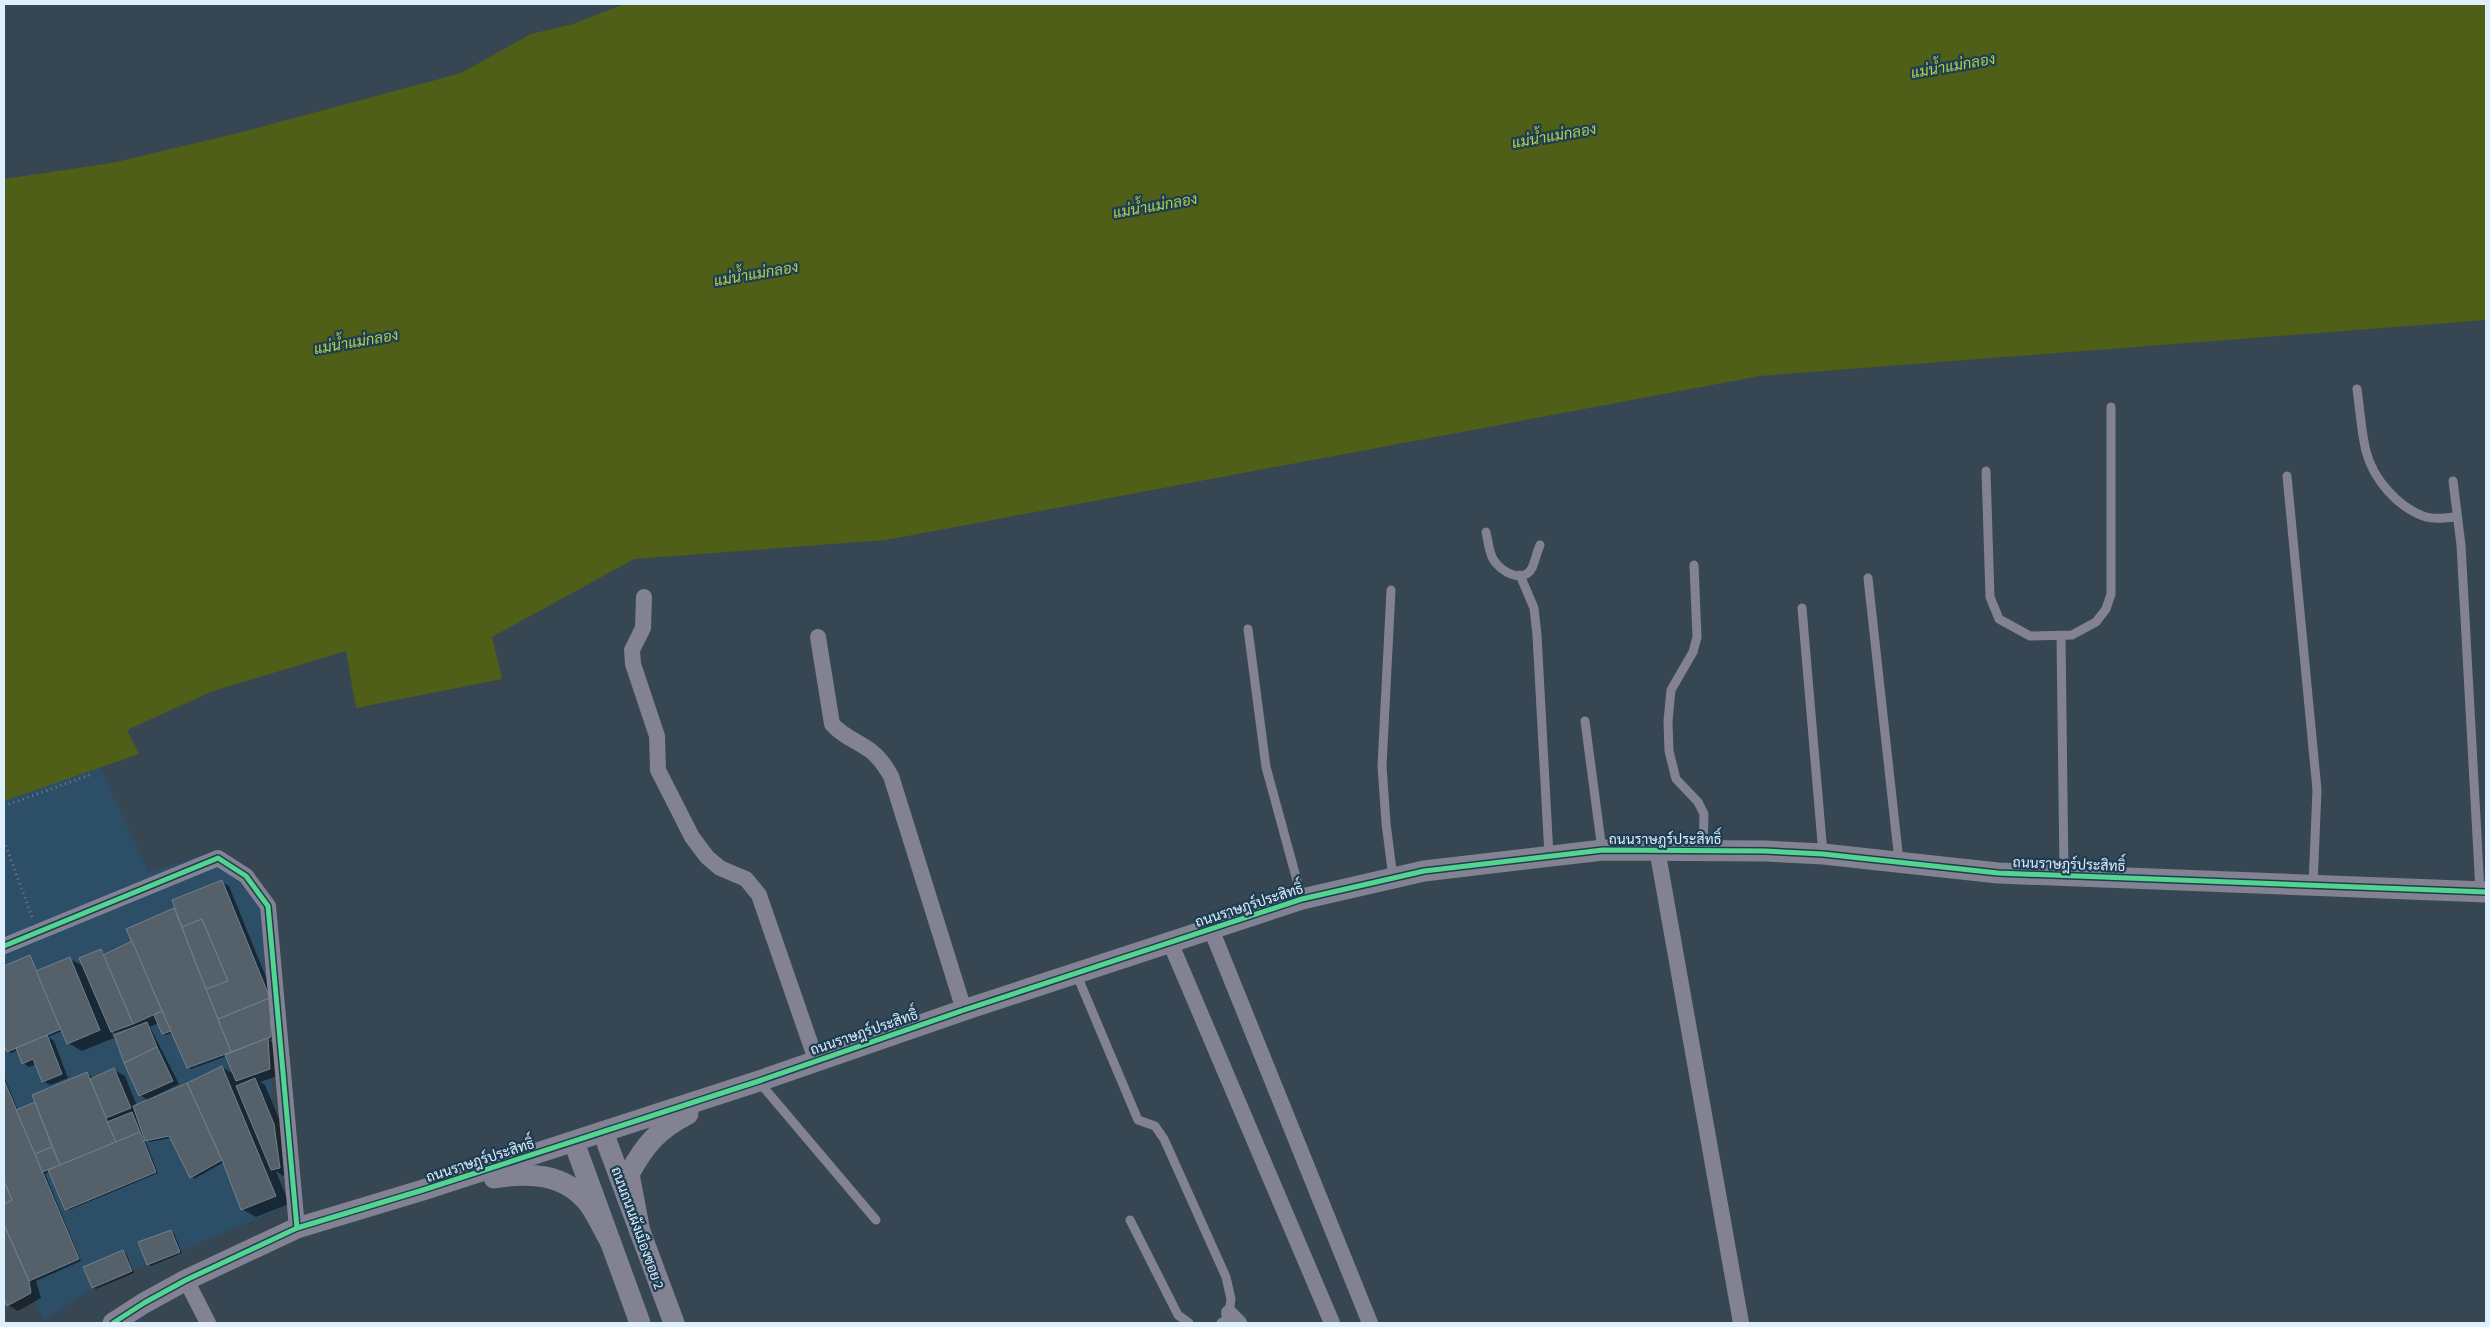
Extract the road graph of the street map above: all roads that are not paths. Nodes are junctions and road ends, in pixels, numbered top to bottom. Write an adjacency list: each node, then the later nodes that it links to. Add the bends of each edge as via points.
1 (2357, 389): 6 (lane, via 2366,451 2380,481 2398,500 2418,513 2435,518)
2 (2110, 407): 16 (lane, via 2111,594 2106,609 2096,622 2072,635)
3 (1986, 471): 16 (lane, via 1990,597 1999,619 2030,636)
4 (2287, 476): 27 (lane, via 2317,790)
5 (2453, 481): 6 (lane)
6 (2457, 517): 28 (lane)
7 (1486, 532): 10 (lane, via 1493,558 1502,570)
8 (1540, 545): 10 (lane, via 1531,569)
9 (1694, 565): 21 (lane, via 1697,637 1689,660 1671,690 1668,721 1669,751 1676,779 1698,802 1704,814)
10 (1520, 576): 23 (lane, via 1534,608 1537,635)
11 (1868, 578): 24 (lane)
12 (1391, 590): 26 (lane, via 1382,766)
13 (644, 597): 35 (street, via 643,628 632,650 633,664 656,736 658,770 688,830 707,857 720,868 746,879 759,895)
14 (1802, 608): 22 (lane)
15 (1248, 629): 29 (lane, via 1266,767)
16 (2061, 636): 25 (lane)
17 (818, 638): 34 (street, via 832,724 848,738 870,750 883,762 891,776)
18 (1585, 722): 20 (lane)
19 (1658, 849): 20 (street, ถนนราษฎร์ประสิทธิ์); 21 (street, ถนนราษฎร์ประสิทธิ์); 54 (street)
20 (1602, 850): 23 (street, ถนนราษฎร์ประสิทธิ์)
21 (1703, 850): 22 (street, ถนนราษฎร์ประสิทธิ์)
22 (1823, 854): 24 (street, ถนนราษฎร์ประสิทธิ์)
23 (1549, 856): 26 (street, ถนนราษฎร์ประสิทธิ์, via 1424,871)
24 (1899, 864): 25 (street, ถนนราษฎร์ประสิทธิ์, via 1998,873)
25 (2064, 874): 27 (street, ถนนราษฎร์ประสิทธิ์)
26 (1393, 878): 29 (street, ถนนราษฎร์ประสิทธิ์)
27 (2313, 884): 28 (street, ถนนราษฎร์ประสิทธิ์)
28 (2483, 892)
29 (1302, 899): 30 (street, ถนนราษฎร์ประสิทธิ์)
30 (1211, 929): 31 (street, ถนนราษฎร์ประสิทธิ์); 53 (street)
31 (1170, 942): 33 (street, ถนนราษฎร์ประสิทธิ์); 52 (street)
32 (4, 946): 42 (street, via 218,858 246,876 268,906)
33 (1076, 973): 34 (street, ถนนราษฎร์ประสิทธิ์); 46 (lane, via 1138,1120 1155,1126 1189,1190 1226,1277 1231,1299)
34 (964, 1010): 35 (street, ถนนราษฎร์ประสิทธิ์)
35 (816, 1060): 36 (street, ถนนราษฎร์ประสิทธิ์)
36 (758, 1081): 37 (street, ถนนราษฎร์ประสิทธิ์); 40 (lane); 43 (street, via 661,1130 642,1150 629,1174)
37 (603, 1132): 38 (street, ถนนราษฎร์ประสิทธิ์); 43 (street, ถนนถนนผังเมืองซอย 2)
38 (574, 1142): 39 (street, ถนนราษฎร์ประสิทธิ์); 44 (street)
39 (423, 1190): 42 (street, ถนนราษฎร์ประสิทธิ์); 44 (street, via 531,1173 558,1181 576,1192 589,1204)
40 (876, 1220)
41 (1130, 1220): 51 (lane, via 1178,1315)
42 (297, 1228): 45 (street, ถนนราษฎร์ประสิทธิ์)
43 (640, 1232): 50 (street, ถนนถนนผังเมืองซอย 2)
44 (610, 1241): 49 (street)
45 (186, 1280): 47 (street, ถนนราษฎร์ประสิทธิ์); 48 (street)
46 (1229, 1320)
47 (113, 1323)
48 (208, 1323)
49 (640, 1323)
50 (674, 1323)
51 (1189, 1323)
52 (1332, 1323)
53 (1370, 1323)
54 (1741, 1323)

